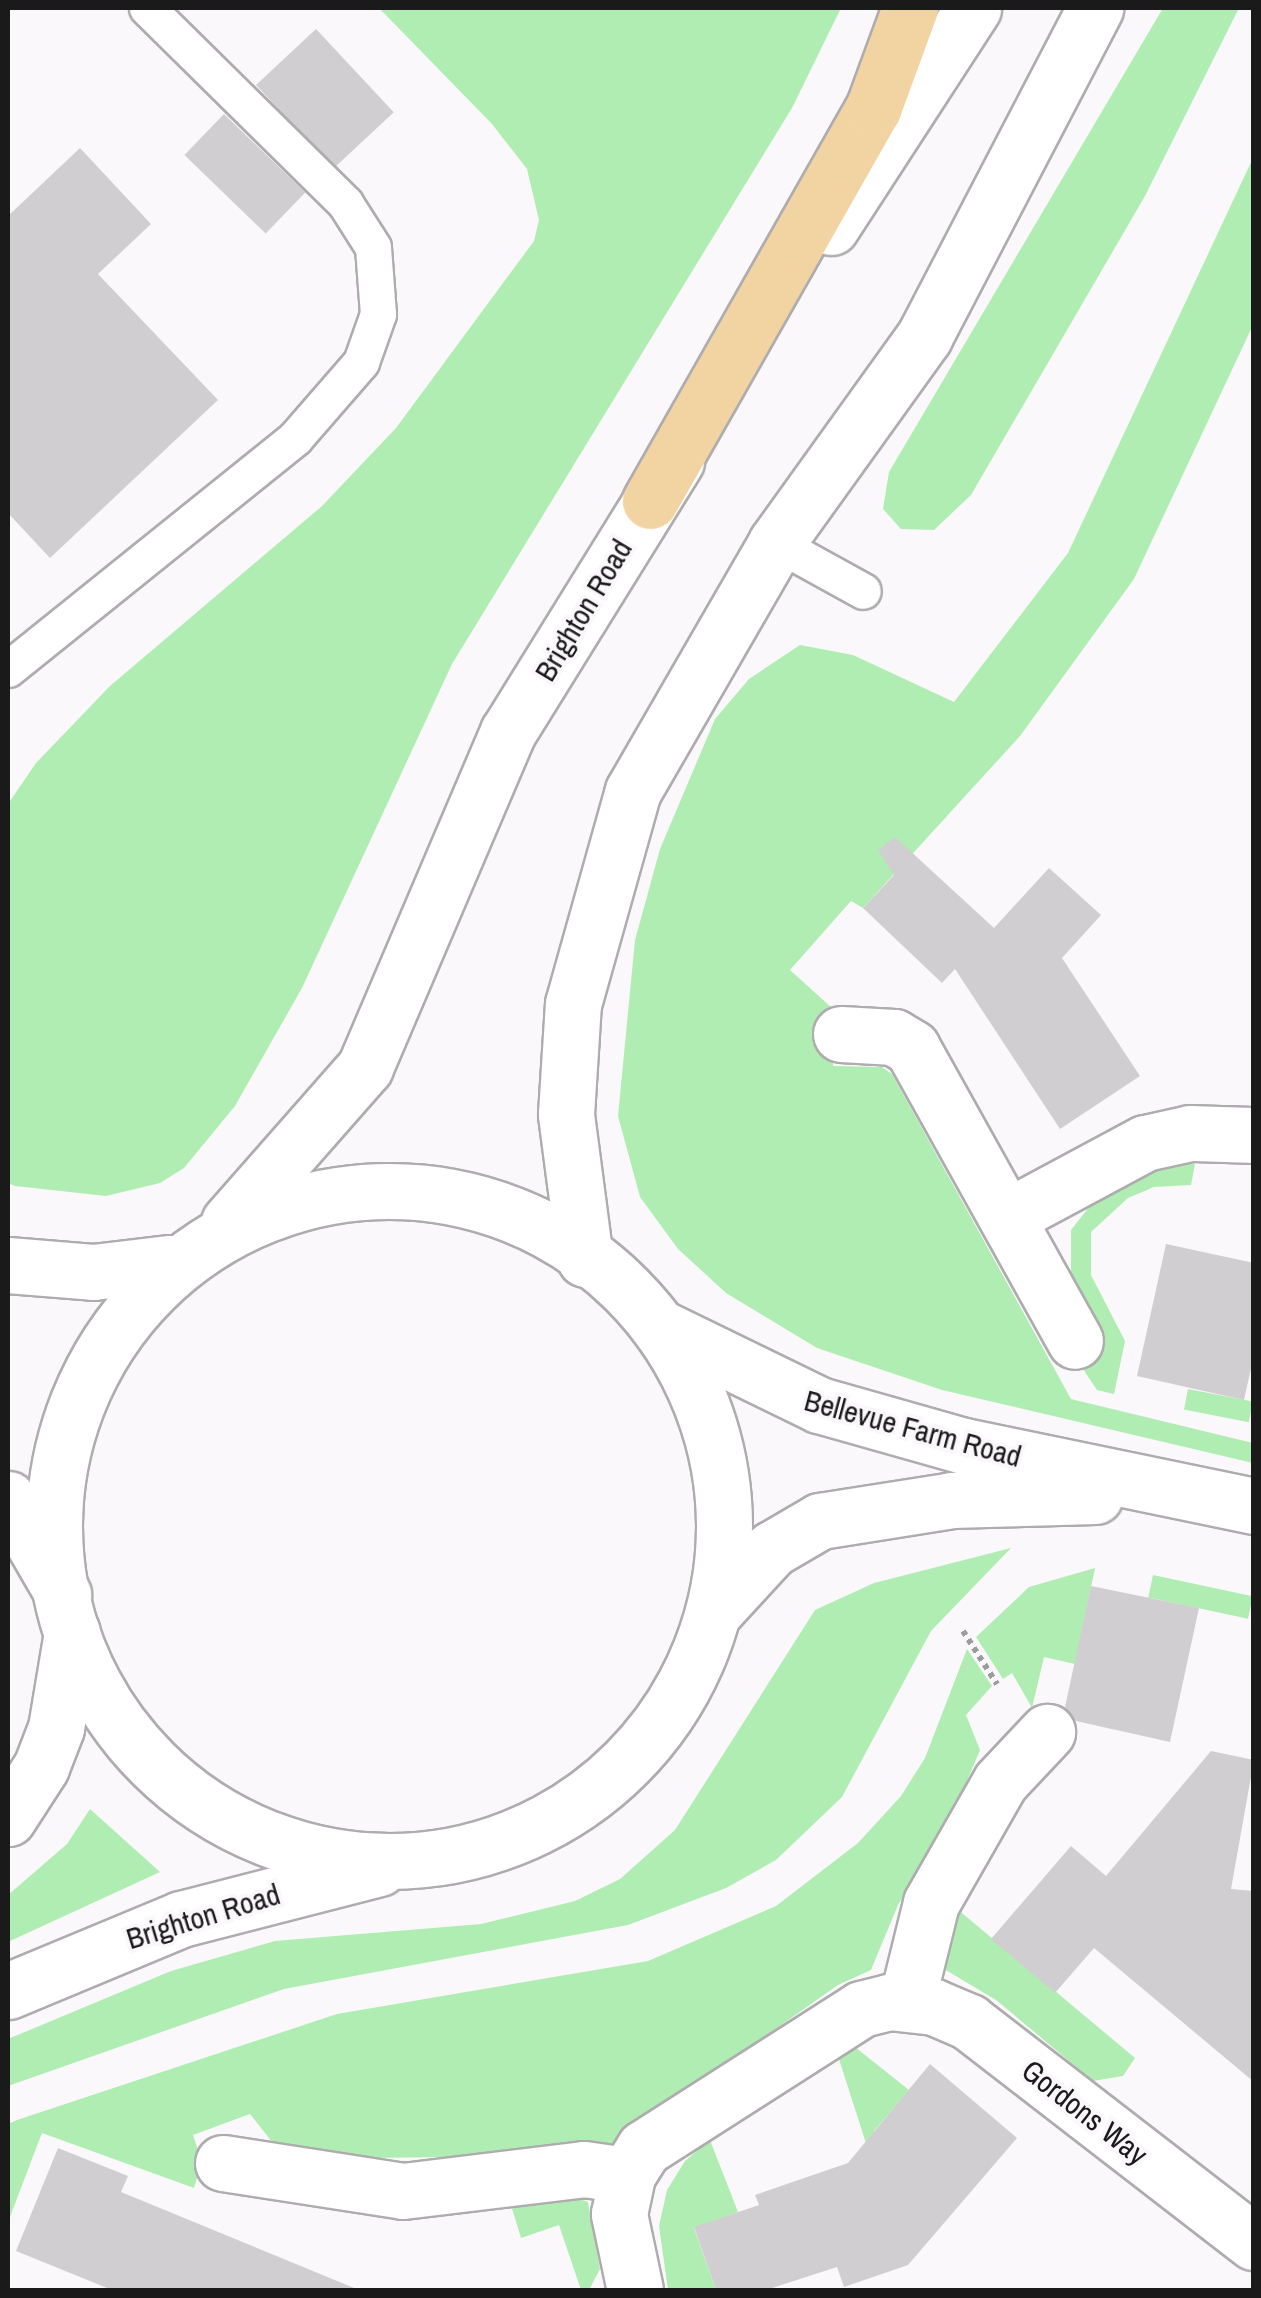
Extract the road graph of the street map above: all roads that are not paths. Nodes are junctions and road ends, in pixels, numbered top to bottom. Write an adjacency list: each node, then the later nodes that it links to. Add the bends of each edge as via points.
1 (147, 8): 8 (lane, via 345,203 380,269 378,314 360,362 296,438)
2 (910, 8): 5 (highway, via 873,109)
3 (973, 8): 5 (street, Brighton Road, via 945,60)
4 (1095, 8): 6 (street, via 924,337)
5 (650, 501): 12 (street, Brighton Road, via 508,732 365,1067)
6 (776, 542): 7 (lane); 13 (street, via 633,791 574,1004 566,1114)
7 (863, 590)
8 (8, 669)
9 (841, 1034): 11 (street, via 894,1037 912,1048)
10 (1254, 1135): 11 (street, via 1191,1133 1145,1143)
11 (1007, 1217): 17 (street)
12 (226, 1225): 13 (street, via 292,1202 412,1196 520,1222); 14 (street)
13 (585, 1259): 16 (street)
14 (170, 1263): 15 (street, via 93,1272); 21 (street, via 115,1314 71,1404 57,1492)
15 (8, 1264)
16 (652, 1323): 18 (street, Bellevue Farm Road, via 819,1405); 22 (street, via 703,1412 721,1482 724,1552)
17 (1076, 1341)
18 (1188, 1495): 20 (street, Bellevue Farm Road); 22 (street, Bellevue Farm Road, via 952,1500 838,1517 772,1549)
19 (8, 1498): 21 (street)
20 (1254, 1506)
21 (68, 1613): 24 (street, via 56,1728 41,1767); 25 (street, via 108,1704 200,1791 298,1840)
22 (712, 1614): 25 (street, Brighton Road, via 669,1722 609,1790 509,1845)
23 (1047, 1732): 27 (street, via 1000,1782 931,1903)
24 (8, 1818)
25 (406, 1862): 26 (street, Brighton Road, via 181,1918)
26 (8, 1991)
27 (907, 2000): 29 (street, via 861,2009 675,2124 644,2148); 30 (street, Gordons Way, via 969,2022)
28 (223, 2163): 29 (street, via 403,2191 584,2170)
29 (628, 2174): 31 (street, via 619,2228)
30 (1254, 2242)
31 (635, 2290)

